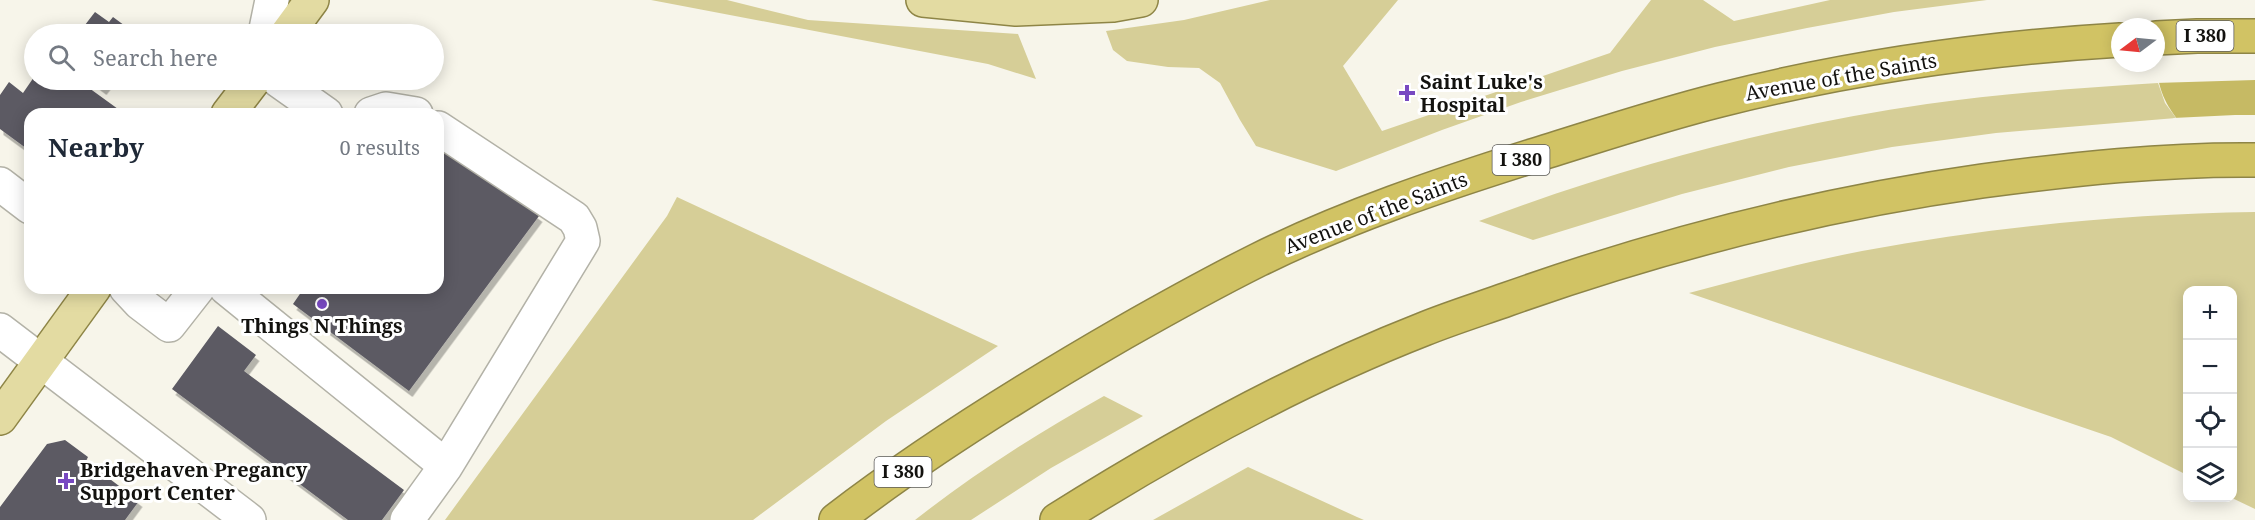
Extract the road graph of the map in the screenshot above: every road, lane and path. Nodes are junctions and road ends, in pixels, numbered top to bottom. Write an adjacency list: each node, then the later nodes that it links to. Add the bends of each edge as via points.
1 (272, 0): 5 (street)
2 (312, 0): 6 (main road)
3 (923, 0): 4 (main road, via 1016,9)
4 (1141, 0)
5 (267, 24)
6 (294, 24)
7 (2255, 36): 8 (highway, I 380)
8 (2165, 38)
9 (2111, 41): 28 (highway, Avenue of the Saints / I 380, via 2010,49 1810,79 1707,104 1490,170 1348,221 1260,259 1095,349 971,424)
10 (250, 90): 12 (main road)
11 (275, 90): 13 (street)
12 (234, 108)
13 (313, 108)
14 (444, 132): 25 (street, via 574,218 583,241)
15 (2255, 160): 29 (highway, via 2119,165 1908,192 1776,219 1664,248 1423,329 1231,419)
16 (0, 184): 17 (street)
17 (24, 202)
18 (90, 294): 23 (main road)
19 (132, 294): 20 (street, via 169,325)
20 (193, 294)
21 (232, 294): 25 (street)
22 (0, 330): 23 (street)
23 (42, 361): 24 (main road); 26 (street)
24 (0, 418)
25 (446, 466): 27 (street)
26 (249, 520)
27 (407, 520)
28 (836, 520)
29 (1057, 520)

